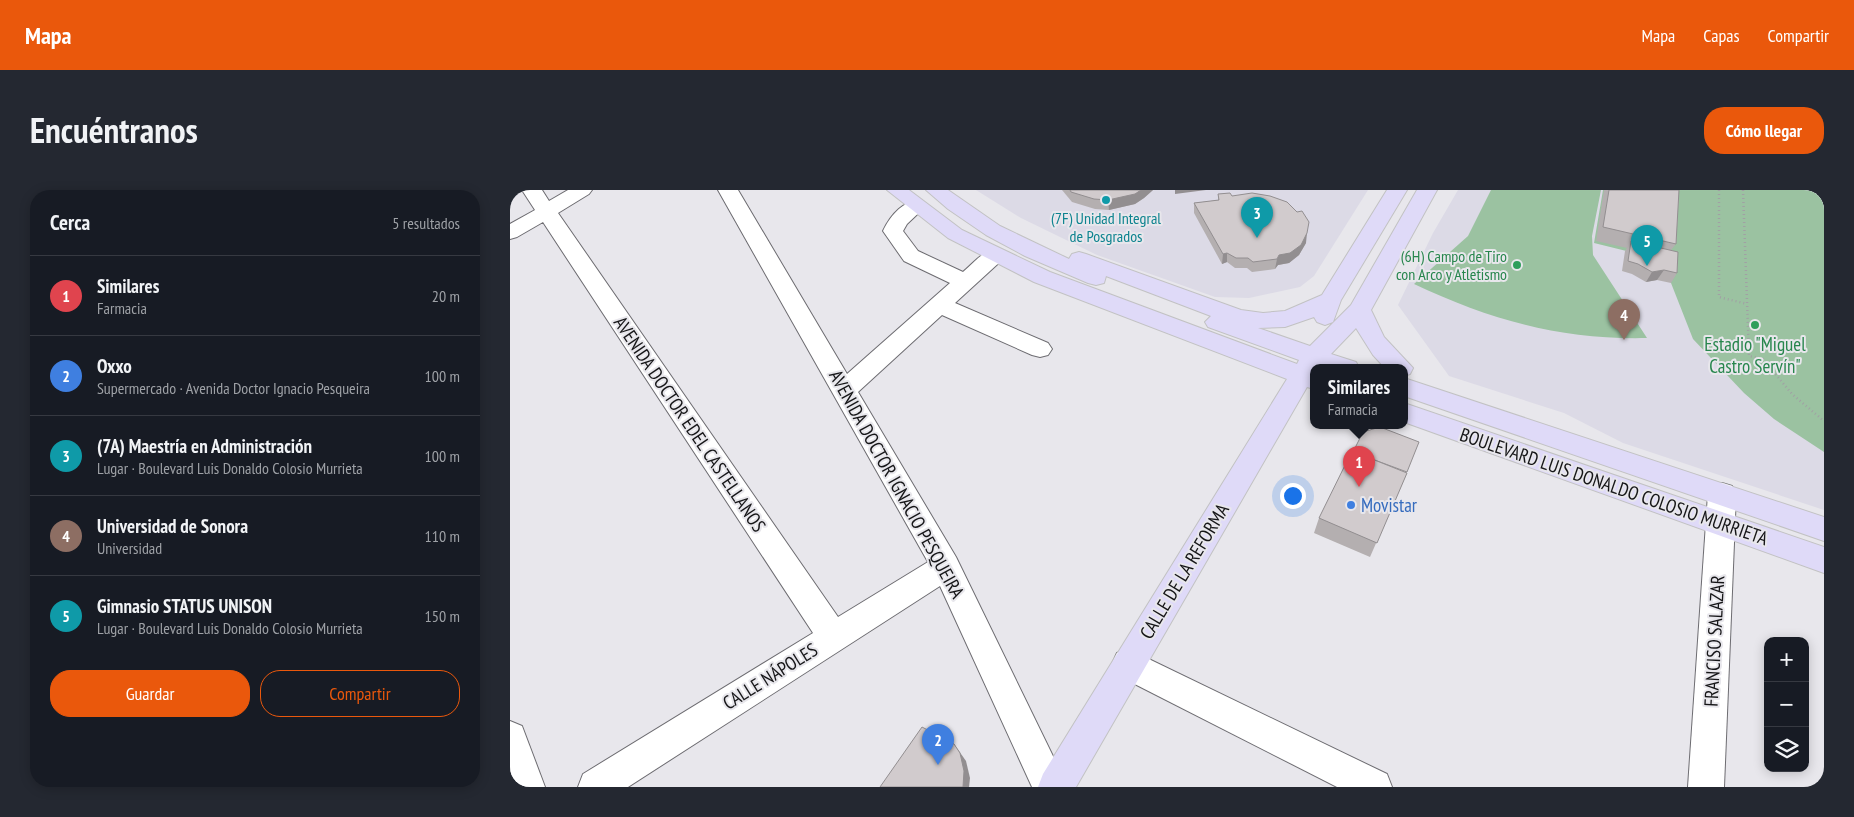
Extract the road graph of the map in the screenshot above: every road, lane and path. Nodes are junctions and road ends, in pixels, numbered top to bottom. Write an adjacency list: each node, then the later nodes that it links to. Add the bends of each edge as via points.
1 (532, 190): 11 (street, AVENIDA DOCTOR EDEL CASTELLANOS)
2 (582, 190): 11 (street)
3 (728, 190): 27 (street, AVENIDA DOCTOR IGNACIO PESQUEIRA)
4 (897, 190): 10 (main road)
5 (936, 190): 12 (main road)
6 (1396, 190): 16 (main road, CALLE DE LA REFORMA)
7 (1427, 190): 19 (main road, CALLE DE LA REFORMA)
8 (1719, 190): 17 (path, via 1719,297)
9 (1743, 190): 17 (path)
10 (916, 198): 12 (main road); 14 (main road, via 955,234); 15 (street, via 893,231 911,256)
11 (547, 212): 13 (street); 35 (street, AVENIDA DOCTOR EDEL CASTELLANOS)
12 (976, 221): 16 (main road, via 1155,288 1257,322 1302,315); 24 (main road, via 1013,243)
13 (510, 233)
14 (995, 255): 15 (street); 24 (main road, via 1042,277)
15 (964, 281): 18 (street)
16 (1330, 300): 21 (main road, CALLE DE LA REFORMA)
17 (1747, 304): 29 (path, via 1749,356 1763,359 1792,394)
18 (938, 305): 20 (street); 27 (street)
19 (1360, 310): 22 (main road, CALLE DE LA REFORMA); 23 (main road, via 1380,351)
20 (1040, 349)
21 (1312, 364)
22 (1316, 364)
23 (1397, 364)
24 (1310, 371): 36 (main road, CALLE DE LA REFORMA)
25 (1408, 372): 30 (main road, via 1436,386 1545,424)
26 (1408, 388): 30 (main road, BOULEVARD LUIS DONALDO COLOSIO MURRIETA)
27 (845, 390): 34 (street, AVENIDA DOCTOR IGNACIO PESQUEIRA)
28 (1408, 413): 31 (main road, BOULEVARD LUIS DONALDO COLOSIO MURRIETA)
29 (1824, 420)
30 (1610, 456): 31 (main road, BOULEVARD LUIS DONALDO COLOSIO MURRIETA)
31 (1722, 509): 32 (main road, BOULEVARD LUIS DONALDO COLOSIO MURRIETA); 33 (main road, BOULEVARD LUIS DONALDO COLOSIO MURRIETA); 43 (street, FRANCISO SALAZAR)
32 (1824, 529)
33 (1824, 560)
34 (946, 566): 35 (street, CALLE NÁPOLES); 40 (street, AVENIDA DOCTOR IGNACIO PESQUEIRA)
35 (833, 636): 39 (street, CALLE NÁPOLES)
36 (1128, 664): 41 (main road, CALLE DE LA REFORMA); 42 (street)
37 (510, 738): 38 (street)
38 (527, 787)
39 (596, 787)
40 (1050, 787)
41 (1056, 787)
42 (1374, 787)
43 (1706, 787)

